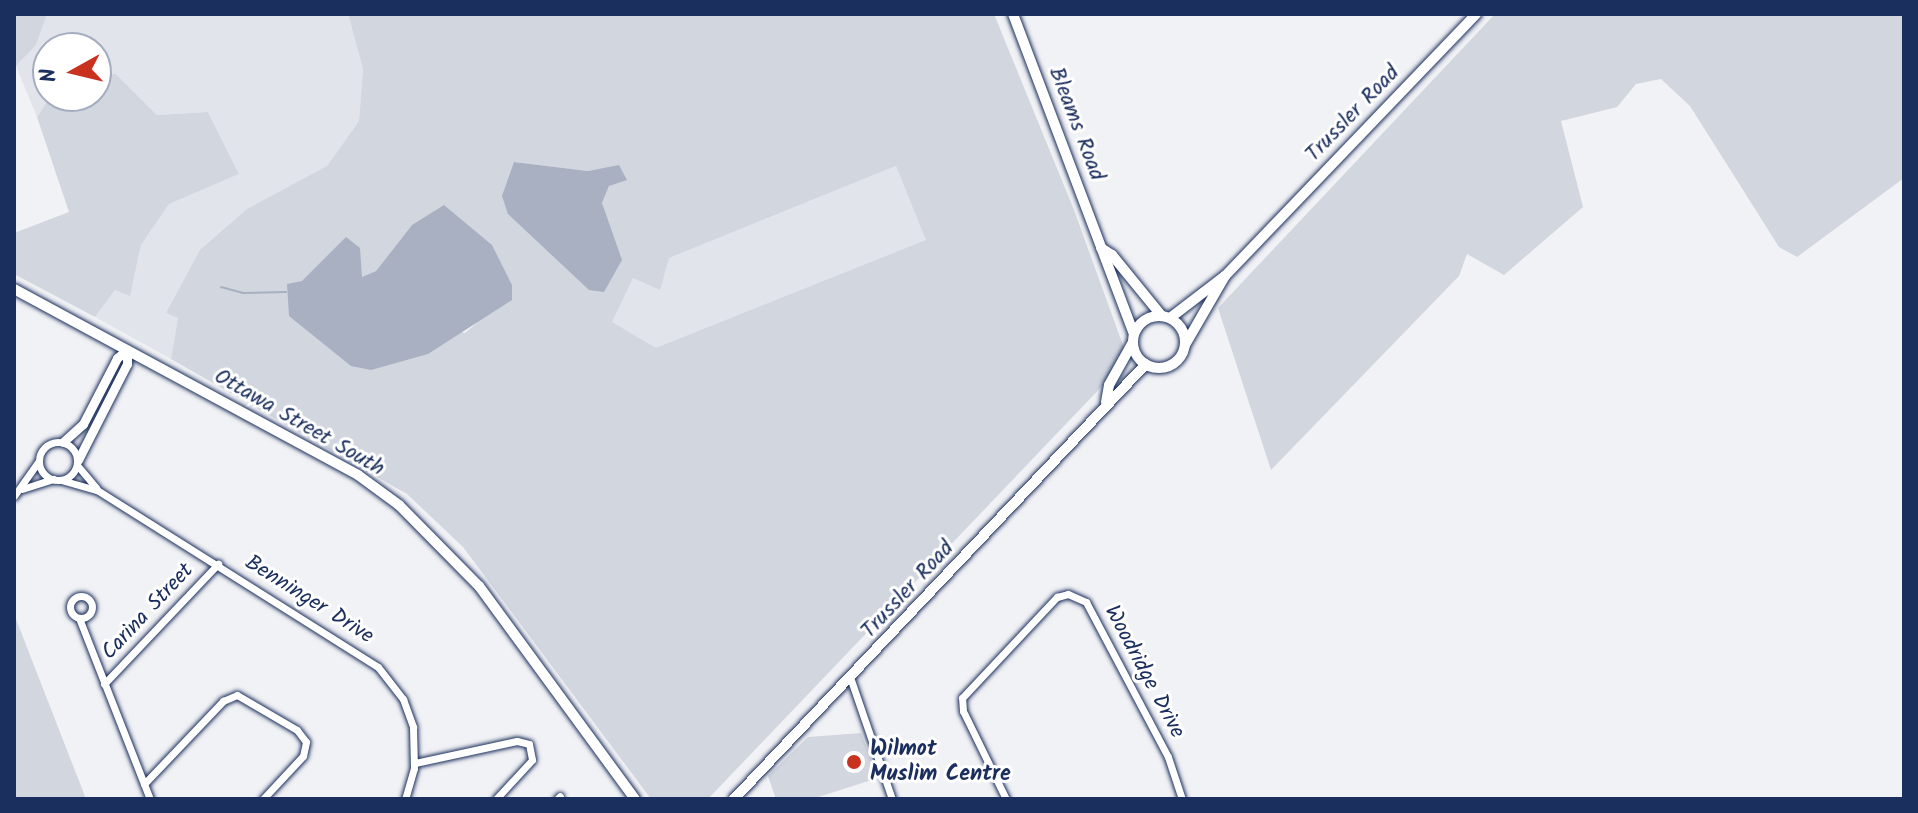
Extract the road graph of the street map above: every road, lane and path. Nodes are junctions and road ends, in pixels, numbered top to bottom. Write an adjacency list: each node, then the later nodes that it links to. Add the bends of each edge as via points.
1 (1013, 14): 3 (main road, Bleams Road)
2 (1476, 14): 4 (main road, Trussler Road)
3 (1101, 248): 6 (main road, Bleams Road); 7 (main road, Bleams Road)
4 (1225, 276): 6 (main road, Trussler Road); 8 (main road, Trussler Road)
5 (14, 289): 9 (main road, Ottawa Street South)
6 (1166, 317): 7 (main road, via 1145,320); 8 (main road, via 1182,329)
7 (1134, 338): 10 (main road); 11 (main road, Trussler Road, via 1109,385)
8 (1185, 345): 10 (main road, via 1170,365)
9 (127, 350): 12 (street, via 117,358 83,424); 14 (street, via 127,364); 28 (main road, Ottawa Street South, via 358,475 438,539 479,586)
10 (1146, 364): 11 (main road, Trussler Road)
11 (1106, 402): 20 (main road, Trussler Road)
12 (63, 442): 13 (street, via 47,445); 14 (street, Benninger Drive)
13 (39, 460): 15 (street); 17 (street)
14 (78, 462): 15 (street); 16 (street, Benninger Drive)
15 (57, 480): 16 (street, Benninger Drive); 17 (street)
16 (97, 490): 18 (street, Benninger Drive)
17 (17, 493)
18 (218, 564): 21 (street, Carina Street); 22 (street, Benninger Drive, via 385,674 410,718)
19 (79, 618): 21 (street)
20 (851, 680): 29 (main road, Trussler Road); 30 (street)
21 (104, 684): 23 (street)
22 (415, 763): 26 (street, Benninger Drive); 27 (street, via 517,741 529,744 532,760)
23 (144, 784): 24 (street); 25 (street, via 223,701 240,695 297,730 306,742 303,756)
24 (150, 799)
25 (263, 799)
26 (405, 799)
27 (496, 799)
28 (635, 799)
29 (734, 799)
30 (892, 799)
31 (1006, 799): 32 (street, Woodridge Drive, via 963,711 962,698 1057,597 1068,594 1086,602 1168,757)
32 (1182, 799)

